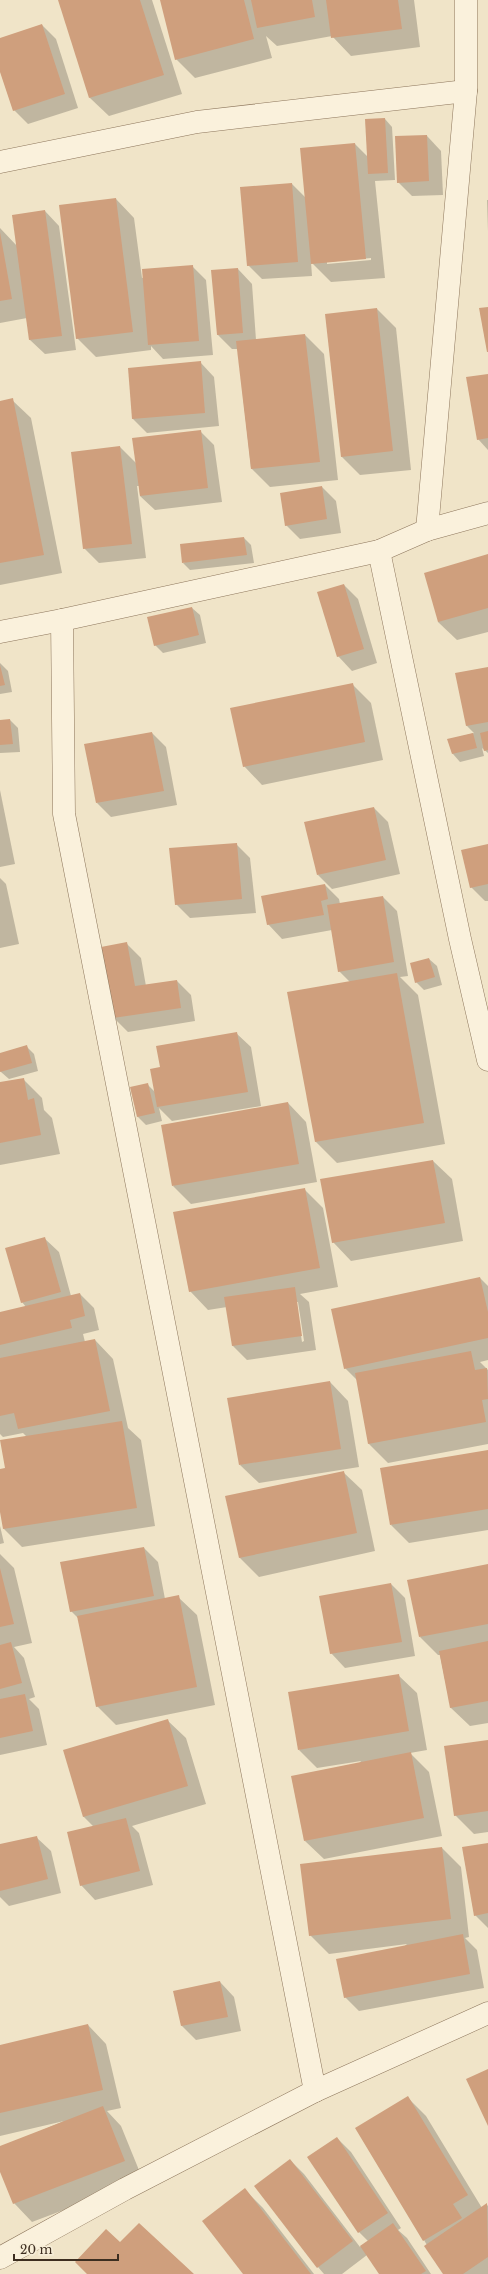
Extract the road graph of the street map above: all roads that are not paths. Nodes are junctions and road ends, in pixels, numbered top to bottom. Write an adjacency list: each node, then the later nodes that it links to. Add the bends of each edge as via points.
1 (466, 0): 2 (street)
2 (466, 91): 3 (street, via 197,122); 5 (street)
3 (0, 162)
4 (488, 513): 5 (street)
5 (427, 530): 6 (street)
6 (379, 551): 7 (street); 9 (street)
7 (62, 620): 8 (street); 11 (street, via 64,814)
8 (0, 632)
9 (488, 1060)
10 (488, 2012): 11 (street)
11 (315, 2091): 12 (street, via 125,2189)
12 (0, 2258)

